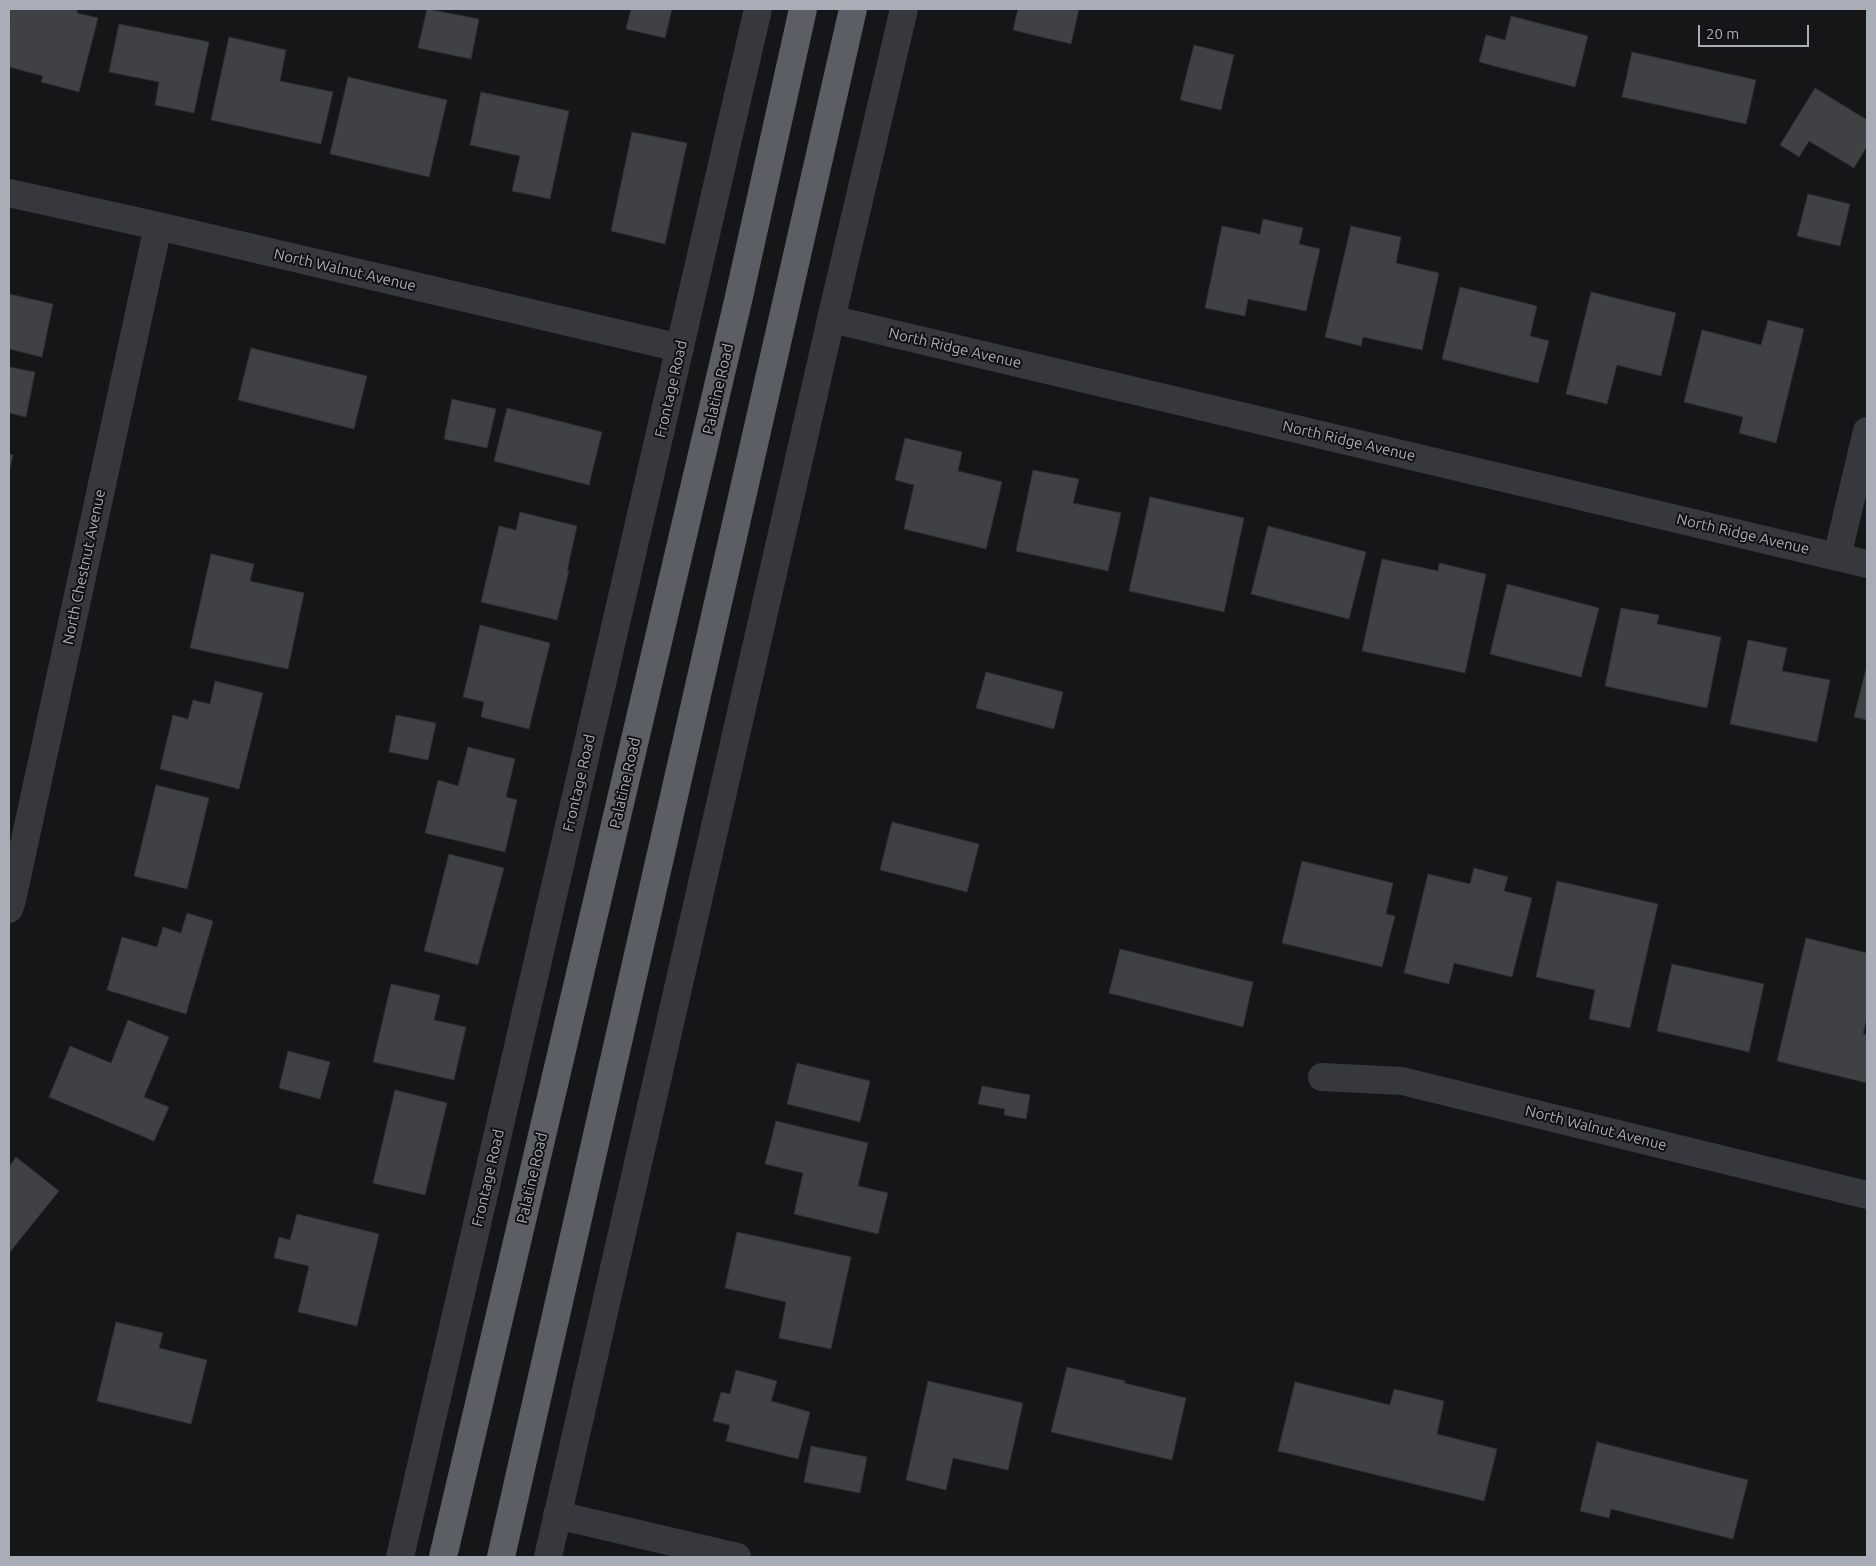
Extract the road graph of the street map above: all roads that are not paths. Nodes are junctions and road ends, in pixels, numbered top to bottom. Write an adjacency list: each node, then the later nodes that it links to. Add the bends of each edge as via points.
1 (758, 9): 8 (street, Frontage Road)
2 (803, 9): 17 (highway, Palatine Road, via 738,301)
3 (853, 9): 18 (highway)
4 (904, 9): 7 (street)
5 (9, 192): 6 (street, North Walnut Avenue)
6 (158, 226): 8 (street, North Walnut Avenue); 12 (street, North Chestnut Avenue)
7 (831, 319): 10 (street, North Ridge Avenue); 15 (street)
8 (680, 348): 16 (street, Frontage Road)
9 (1867, 431): 10 (street)
10 (1837, 556): 11 (street, North Ridge Avenue)
11 (1867, 564)
12 (9, 908)
13 (1322, 1078): 14 (street, North Walnut Avenue, via 1402,1081)
14 (1867, 1194)
15 (557, 1515): 19 (street); 20 (street)
16 (400, 1557)
17 (443, 1557)
18 (501, 1557)
19 (548, 1557)
20 (737, 1557)

